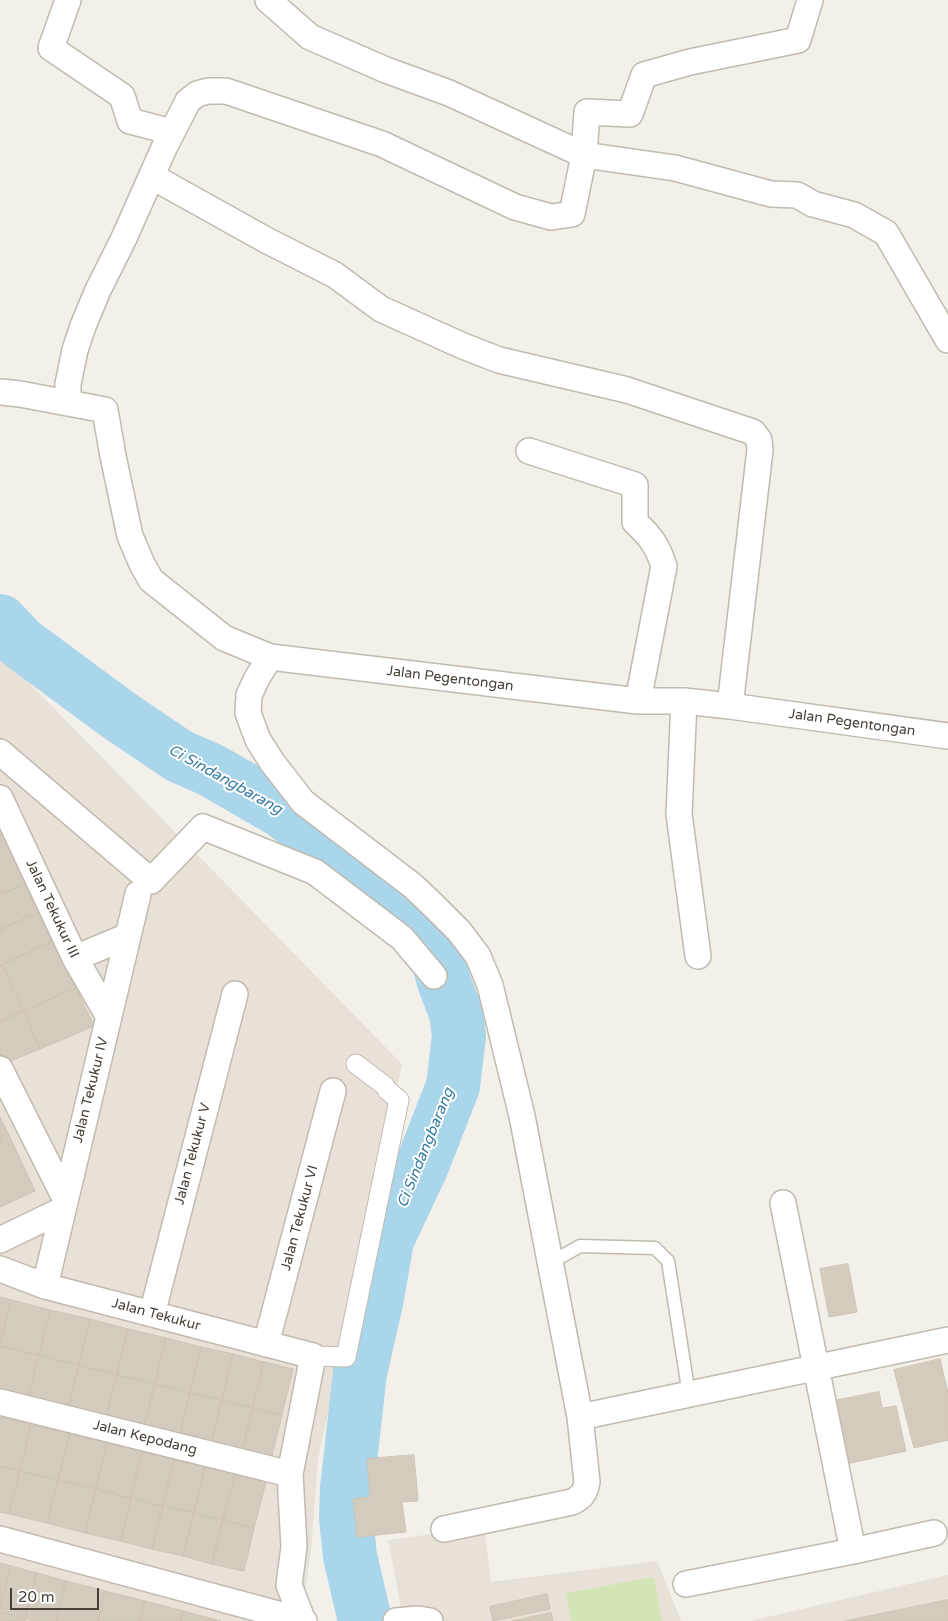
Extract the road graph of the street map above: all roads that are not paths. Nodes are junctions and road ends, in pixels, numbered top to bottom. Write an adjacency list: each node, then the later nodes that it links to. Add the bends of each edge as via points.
1 (68, 0): 4 (street, via 51,48 122,96 130,121)
2 (268, 0): 5 (street, via 310,37 449,93)
3 (810, 0): 5 (street, via 798,40 644,75 630,114 587,112)
4 (172, 132): 5 (street, via 188,101 197,94 208,90 226,91 382,144 515,207 551,217 572,214); 6 (street)
5 (584, 155): 7 (street, via 675,168 771,194 797,196 813,204 854,215 886,232)
6 (153, 177): 9 (street, via 98,290 75,350); 14 (street, via 335,275 381,309 463,346 499,360 627,390 753,432 759,440 760,450)
7 (948, 340)
8 (0, 392): 9 (street)
9 (68, 403): 11 (street, Jalan Pegentongan, via 105,410 130,536 151,580 224,638)
10 (529, 451): 13 (street, via 635,484 635,522 650,536 664,566)
11 (270, 657): 13 (street, Jalan Pegentongan); 31 (street, via 249,695 248,713 258,740 272,762 303,802 420,893 459,931 478,956 490,985 522,1116)
12 (684, 701): 13 (street, Jalan Pegentongan); 14 (street, Jalan Pegentongan); 20 (street, via 679,814)
13 (638, 702)
14 (730, 706): 15 (street, Jalan Pegentongan)
15 (948, 736)
16 (0, 752): 22 (street, via 151,880 203,827 315,872 402,938)
17 (0, 798): 21 (street, Jalan Tekukur III)
18 (138, 894): 19 (street, Jalan Tekukur IV)
19 (128, 936): 21 (street); 24 (street, Jalan Tekukur IV)
20 (698, 956)
21 (75, 958): 24 (street, Jalan Tekukur III)
22 (434, 976)
23 (235, 994): 34 (street, Jalan Tekukur V)
24 (109, 1017): 29 (street, Jalan Tekukur IV)
25 (356, 1064): 37 (street, via 399,1100 346,1357)
26 (0, 1069): 29 (street)
27 (333, 1091): 36 (street, Jalan Tekukur VI)
28 (783, 1203): 38 (street)
29 (64, 1204): 30 (street); 33 (street, Jalan Tekukur IV)
30 (0, 1240)
31 (550, 1263): 39 (lane, via 580,1246 654,1248 668,1261); 41 (street)
32 (0, 1269): 33 (street, Jalan Tekukur)
33 (45, 1286): 34 (street, Jalan Tekukur)
34 (152, 1314): 36 (street, Jalan Tekukur)
35 (948, 1340): 38 (street)
36 (266, 1344): 37 (street, Jalan Tekukur)
37 (313, 1356): 42 (street)
38 (817, 1368): 39 (street); 46 (street)
39 (689, 1395): 41 (street)
40 (0, 1402): 42 (street, Jalan Kepodang)
41 (580, 1417): 43 (street, via 587,1482 582,1496 572,1502)
42 (290, 1474): 48 (street, via 294,1547 289,1585)
43 (444, 1529)
44 (934, 1533): 46 (street)
45 (0, 1539): 48 (street)
46 (853, 1551): 47 (street)
47 (686, 1584)
48 (303, 1621)

